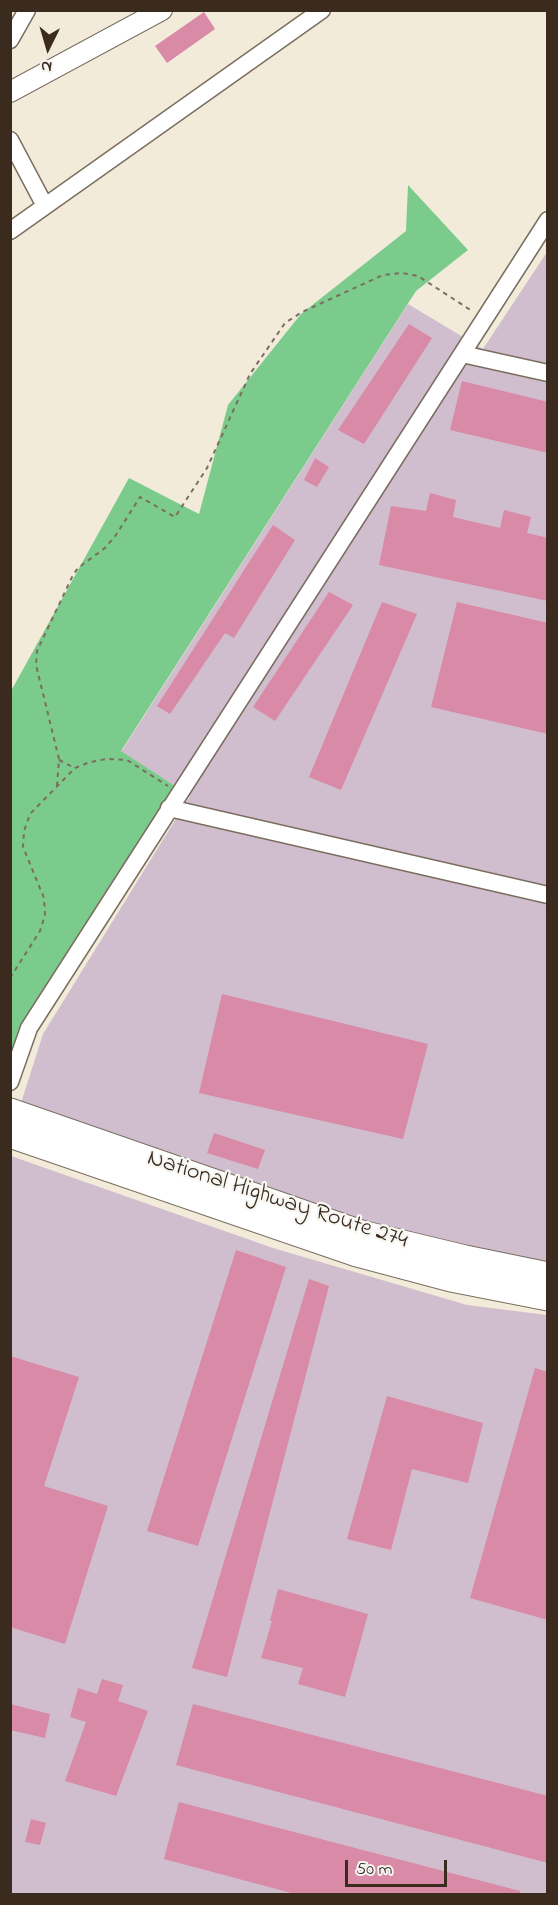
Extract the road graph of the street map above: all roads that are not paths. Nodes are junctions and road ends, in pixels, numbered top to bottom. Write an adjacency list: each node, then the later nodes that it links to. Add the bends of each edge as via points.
1 (27, 10): 4 (street)
2 (162, 10): 5 (street)
3 (322, 10): 7 (street)
4 (10, 40)
5 (10, 92)
6 (10, 140): 7 (street)
7 (45, 206): 9 (street)
8 (548, 220): 10 (street)
9 (10, 231)
10 (462, 354): 11 (street); 12 (street)
11 (548, 373)
12 (169, 808): 13 (street); 14 (street, via 29,1028)
13 (548, 895)
14 (10, 1082)
15 (10, 1112): 17 (highway, National Highway Route 274, via 361,1234)
16 (10, 1134): 18 (highway, National Highway Route 274, via 357,1253 451,1278)
17 (548, 1276)
18 (548, 1297)

